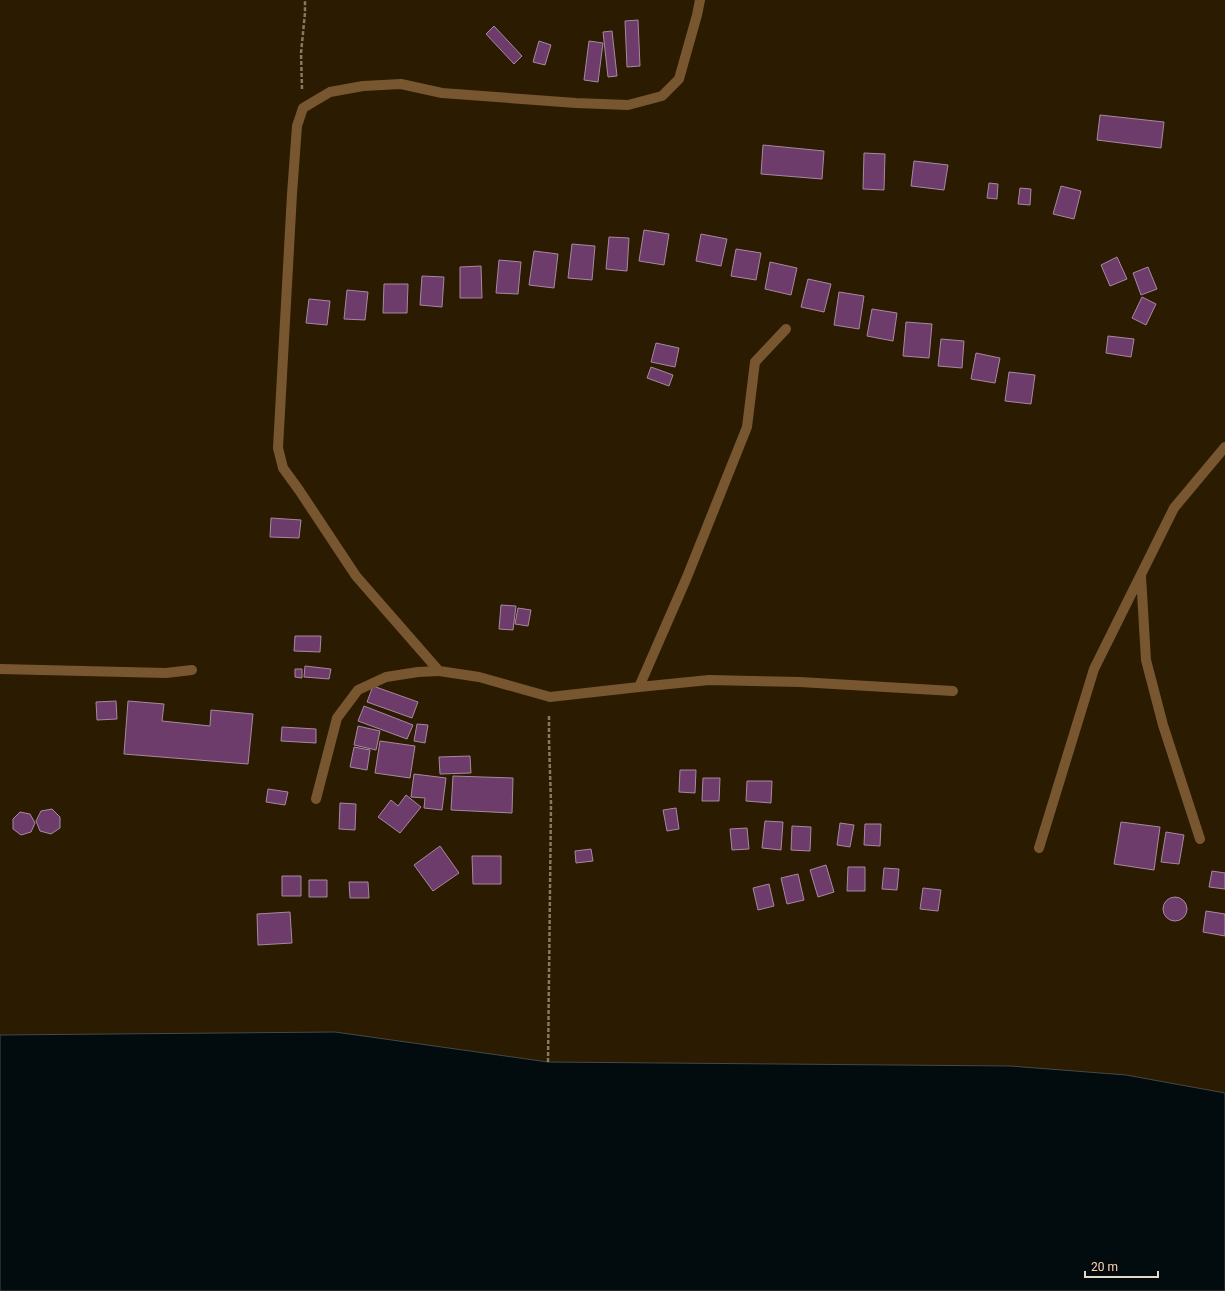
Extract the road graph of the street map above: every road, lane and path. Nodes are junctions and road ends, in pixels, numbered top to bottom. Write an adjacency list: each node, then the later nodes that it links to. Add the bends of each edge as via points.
1 (305, 0): 3 (path, via 301,53)
2 (700, 0): 3 (street, via 679,79 662,96 628,105 576,103 442,93 401,84 364,86 330,92)
3 (303, 108): 9 (street, via 297,126 291,202 278,448 283,468 356,576)
4 (786, 329): 10 (street, via 755,362 747,426 687,577)
5 (1225, 447): 6 (street, via 1174,508)
6 (1141, 576): 14 (street, via 1146,660 1162,725); 15 (street, via 1094,669)
7 (0, 669): 8 (street, via 166,673)
8 (192, 670)
9 (439, 671): 12 (street, via 479,677); 13 (street, via 386,677 358,690 337,718)
10 (639, 687): 11 (street, via 709,680 800,682); 12 (street)
11 (954, 691)
12 (550, 697): 16 (path)
13 (316, 799)
14 (1200, 839)
15 (1039, 848)
16 (548, 1062)

